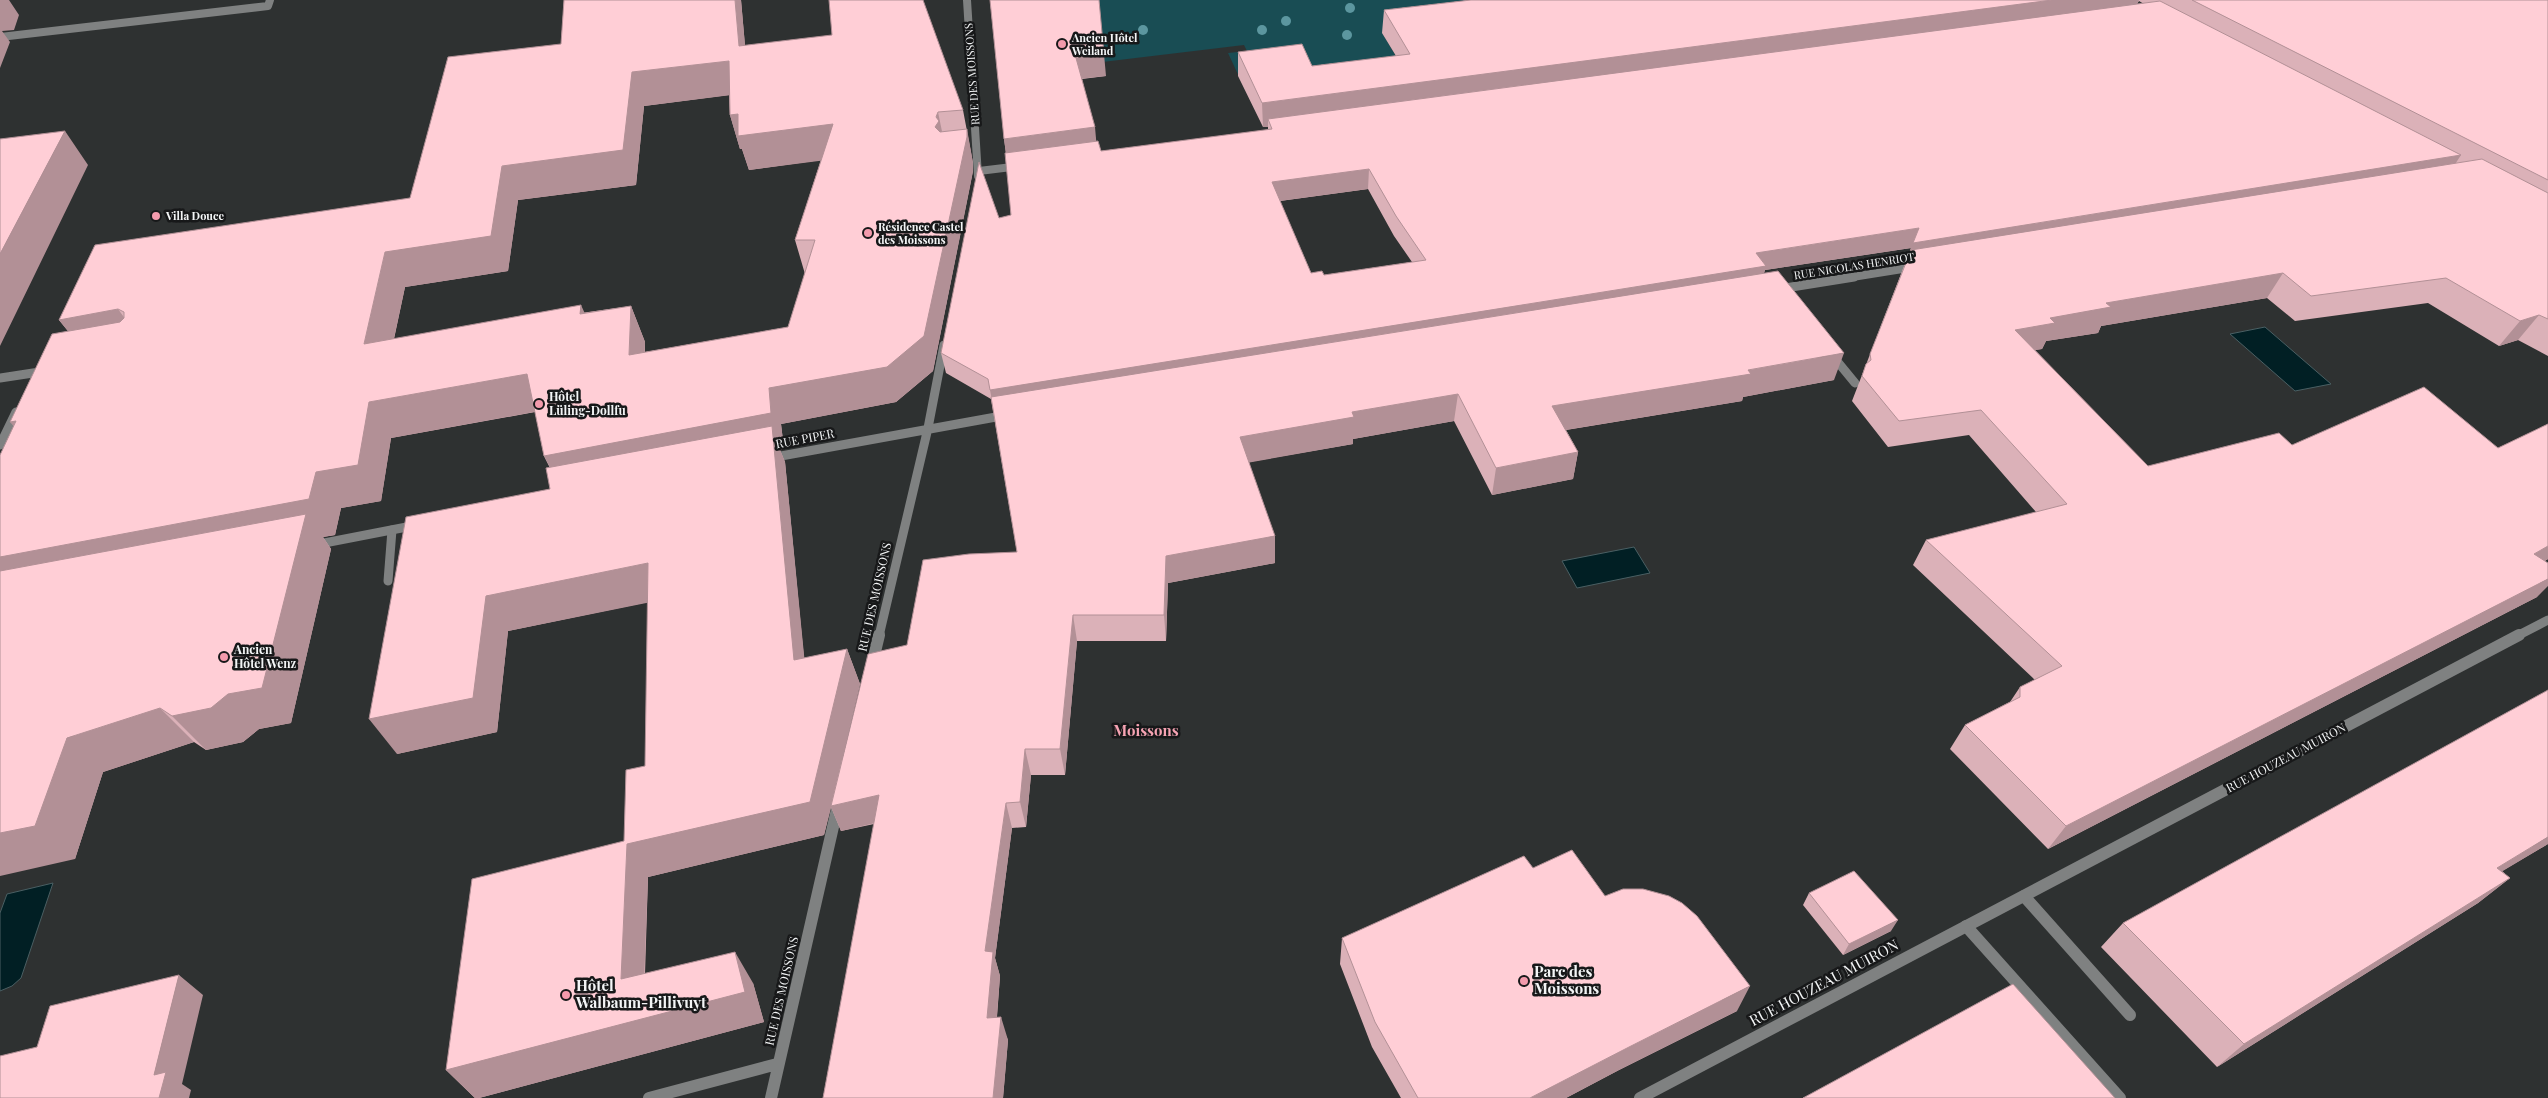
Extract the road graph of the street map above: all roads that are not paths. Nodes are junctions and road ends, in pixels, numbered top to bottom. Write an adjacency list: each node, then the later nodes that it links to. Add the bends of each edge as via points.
1 (270, 0): 3 (street, via 268,6)
2 (967, 0): 5 (street, RUE DES MOISSONS)
3 (0, 38)
4 (967, 149): 5 (street)
5 (976, 149): 7 (street, RUE DES MOISSONS, via 974,158)
6 (1028, 165): 7 (street)
7 (979, 171): 8 (street, RUE DES MOISSONS)
8 (975, 190)
9 (1926, 266): 10 (street, RUE NICOLAS HENRIOT, via 1782,292)
10 (1770, 291)
11 (947, 333): 18 (street, RUE DES MOISSONS)
12 (1826, 347): 15 (street)
13 (60, 368): 14 (street, via 32,377)
14 (0, 378)
15 (1855, 383)
16 (19, 405): 19 (street)
17 (1016, 414): 18 (street)
18 (928, 428): 20 (street, RUE PIPER); 26 (street, RUE DES MOISSONS)
19 (0, 445)
20 (764, 459)
21 (431, 523): 22 (street)
22 (392, 530): 23 (street); 24 (street)
23 (304, 547)
24 (388, 581)
25 (2548, 620): 28 (street, RUE HOUZEAU MUIRON)
26 (868, 679)
27 (841, 794): 31 (street, RUE DES MOISSONS)
28 (2024, 896): 29 (street, RUE HOUZEAU MUIRON); 30 (street)
29 (1966, 926): 34 (street, RUE HOUZEAU MUIRON); 35 (street)
30 (2130, 1015)
31 (777, 1064): 32 (street); 33 (street, RUE DES MOISSONS)
32 (649, 1098)
33 (771, 1098)
34 (1640, 1098)
35 (2120, 1098)

